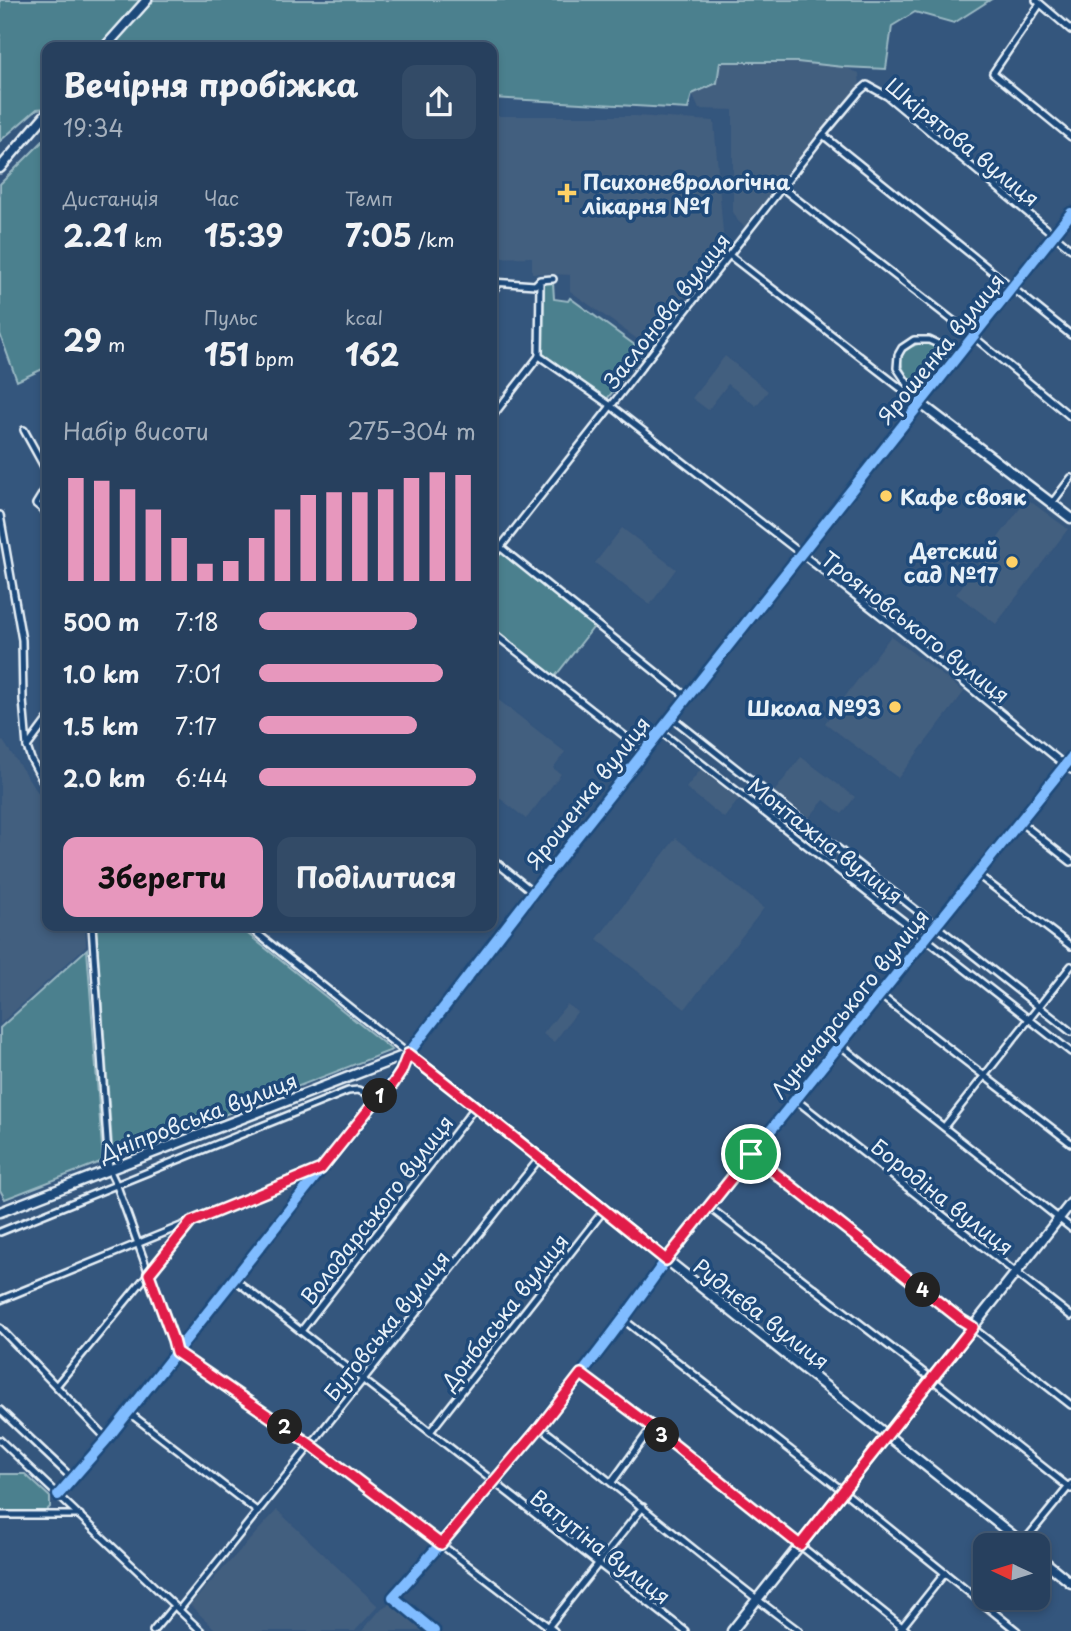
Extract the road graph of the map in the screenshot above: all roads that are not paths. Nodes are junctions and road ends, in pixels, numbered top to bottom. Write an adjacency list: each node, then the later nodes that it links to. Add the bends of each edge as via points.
1 (148, 0): 4 (street)
2 (1038, 2): 3 (street); 8 (street, via 993,73)
3 (1071, 30)
4 (110, 42)
5 (867, 85): 7 (street, Заслонова вулиця); 12 (street, Шкірятова вулиця, via 887,96)
6 (42, 119): 9 (street)
7 (823, 135): 10 (street, Заслонова вулиця); 19 (street)
8 (1071, 137)
9 (0, 168)
10 (781, 187): 14 (street, Заслонова вулиця); 21 (street)
11 (1071, 214): 12 (street, Ярошенка вулиця)
12 (1054, 236): 13 (street, Шкірятова вулиця); 19 (street, Ярошенка вулиця)
13 (1071, 249)
14 (729, 255): 24 (street); 25 (street, Заслонова вулиця)
15 (553, 279): 16 (street)
16 (540, 280): 17 (street, via 535,285); 22 (street)
17 (499, 283): 18 (street)
18 (497, 286)
19 (1013, 289): 20 (street); 21 (street, Ярошенка вулиця)
20 (1071, 335)
21 (974, 337): 23 (street, Ярошенка вулиця); 27 (street)
22 (539, 356): 25 (street, Трояновського вулиця); 26 (street)
23 (955, 361): 24 (street, Ярошенка вулиця); 24 (street, via 944,347 929,340 914,340 902,348 897,368)
24 (920, 403): 32 (street); 38 (street, Ярошенка вулиця)
25 (611, 406): 36 (street, Заслонова вулиця); 38 (street, Трояновського вулиця)
26 (497, 411)
27 (1071, 417)
28 (24, 430): 29 (street)
29 (42, 463)
30 (1071, 478): 32 (street)
31 (42, 494): 33 (street, via 36,504)
32 (1052, 503): 35 (street)
33 (42, 509)
34 (0, 515): 44 (street, via 22,640)
35 (1071, 518)
36 (500, 547): 37 (street, Заслонова вулиця); 40 (street)
37 (497, 551)
38 (800, 554): 40 (street, Ярошенка вулиця); 47 (street, Трояновського вулиця)
39 (497, 636): 45 (street)
40 (687, 697): 41 (street, Ярошенка вулиця)
41 (671, 717): 43 (street, Ярошенка вулиця); 55 (street, Монтажна вулиця)
42 (42, 727): 44 (street)
43 (660, 731): 45 (street, Ярошенка вулиця); 58 (street, Монтажна вулиця)
44 (27, 747): 48 (street)
45 (644, 751): 54 (street, Ярошенка вулиця)
46 (1071, 758): 47 (street, Луначарського вулиця)
47 (1068, 768): 50 (street, Луначарського вулиця)
48 (40, 776): 49 (street)
49 (42, 780)
50 (1020, 822): 51 (street); 53 (street, Луначарського вулиця)
51 (1071, 862)
52 (497, 863): 54 (street)
53 (978, 875): 55 (street, Луначарського вулиця); 59 (street)
54 (533, 892): 67 (street, Ярошенка вулиця)
55 (937, 926): 58 (street, Луначарського вулиця); 62 (street, Монтажна вулиця)
56 (92, 931): 76 (street)
57 (254, 931): 67 (street, Руднєва вулиця)
58 (926, 939): 61 (street, Луначарського вулиця); 63 (street, Монтажна вулиця)
59 (1071, 946)
60 (1071, 966): 62 (street)
61 (880, 995): 65 (street, Луначарського вулиця); 68 (street)
62 (1040, 1007): 63 (street); 64 (street, Монтажна вулиця)
63 (1030, 1020): 66 (street, Монтажна вулиця); 68 (street)
64 (1071, 1032)
65 (840, 1045): 69 (street, Луначарського вулиця); 72 (street)
66 (1071, 1052)
67 (408, 1054): 70 (street, Ярошенка вулиця, via 393,1084); 71 (street, Руднєва вулиця); 76 (street, Дніпровська вулиця)
68 (984, 1076): 72 (street); 73 (street)
69 (796, 1100): 74 (street, Луначарського вулиця); 89 (street, Бородіна вулиця)
70 (373, 1104): 77 (street, Ярошенка вулиця); 78 (street, Дніпровська вулиця, via 366,1093 348,1091)
71 (476, 1105): 75 (street, Руднєва вулиця); 97 (street, Володарського вулиця)
72 (944, 1127): 83 (street)
73 (1071, 1143)
74 (751, 1154): 80 (street, Луначарського вулиця); 95 (street)
75 (540, 1159): 81 (street, Руднєва вулиця); 101 (street, Бутовська вулиця)
76 (109, 1169): 78 (street); 82 (street, Дніпровська вулиця)
77 (321, 1169): 84 (street); 91 (street, Ярошенка вулиця)
78 (117, 1186): 86 (street, Дніпровська вулиця); 87 (street)
79 (1071, 1203): 83 (street)
80 (709, 1206): 88 (street, Луначарського вулиця); 100 (street)
81 (604, 1210): 88 (street, Руднєва вулиця); 108 (street, Донбаська вулиця)
82 (0, 1212)
83 (1059, 1219): 85 (street); 89 (street)
84 (191, 1222): 87 (street); 90 (street)
85 (1071, 1228)
86 (0, 1233)
87 (138, 1243): 90 (street); 92 (street)
88 (666, 1260): 94 (street, Луначарського вулиця); 109 (street, Руднєва вулиця)
89 (1016, 1273): 93 (street, Бородіна вулиця); 95 (street)
90 (149, 1274): 98 (street); 102 (street)
91 (234, 1279): 97 (street, Ватутіна вулиця); 98 (street, Ярошенка вулиця)
92 (0, 1300)
93 (1071, 1317)
94 (624, 1320): 99 (street, Луначарського вулиця); 117 (street)
95 (973, 1327): 100 (street); 103 (street)
96 (0, 1328): 102 (street)
97 (301, 1331): 101 (street, Ватутіна вулиця)
98 (176, 1352): 105 (street, Ярошенка вулиця); 112 (street)
99 (581, 1374): 106 (street, Луначарського вулиця); 107 (street)
100 (931, 1379): 109 (street); 116 (street)
101 (363, 1380): 108 (street, Ватутіна вулиця); 112 (street, Бутовська вулиця)
102 (57, 1387): 110 (street)
103 (1071, 1405)
104 (0, 1410): 113 (street)
105 (128, 1412): 110 (street, Ярошенка вулиця); 120 (street)
106 (540, 1427): 114 (street, Луначарського вулиця); 115 (street)
107 (652, 1427): 115 (street); 126 (street)
108 (430, 1432): 114 (street, Ватутіна вулиця)
109 (888, 1434): 117 (street); 123 (street, Руднєва вулиця)
110 (107, 1439): 113 (street, Ярошенка вулиця)
111 (0, 1440): 118 (street)
112 (311, 1445): 120 (street, Бутовська вулиця); 125 (street)
113 (73, 1479): 118 (street, Ярошенка вулиця)
114 (493, 1482): 125 (street, Луначарського вулиця); 127 (street, Ватутіна вулиця)
115 (612, 1482): 119 (street)
116 (1070, 1487): 124 (street)
117 (843, 1490): 126 (street); 129 (street)
118 (58, 1494): 122 (street)
119 (643, 1507): 127 (street); 132 (street)
120 (258, 1512): 133 (street, Бутовська вулиця)
121 (0, 1515): 122 (street)
122 (80, 1515): 133 (street)
123 (1008, 1533)
124 (1032, 1533)
125 (441, 1544): 135 (street); 139 (street, Луначарського вулиця, via 393,1597)
126 (800, 1545): 132 (street); 136 (street)
127 (599, 1564): 135 (street); 140 (street, Ватутіна вулиця)
128 (1050, 1566): 130 (street)
129 (945, 1573): 131 (street); 136 (street)
130 (1071, 1583)
131 (973, 1594)
132 (757, 1600): 141 (street); 142 (street)
133 (176, 1608): 137 (street, Бутовська вулиця); 138 (street)
134 (992, 1610): 143 (street)
135 (549, 1630)
136 (903, 1630)
137 (153, 1631)
138 (201, 1631)
139 (434, 1631)
140 (685, 1631)
141 (732, 1631)
142 (799, 1631)
143 (1017, 1631)

